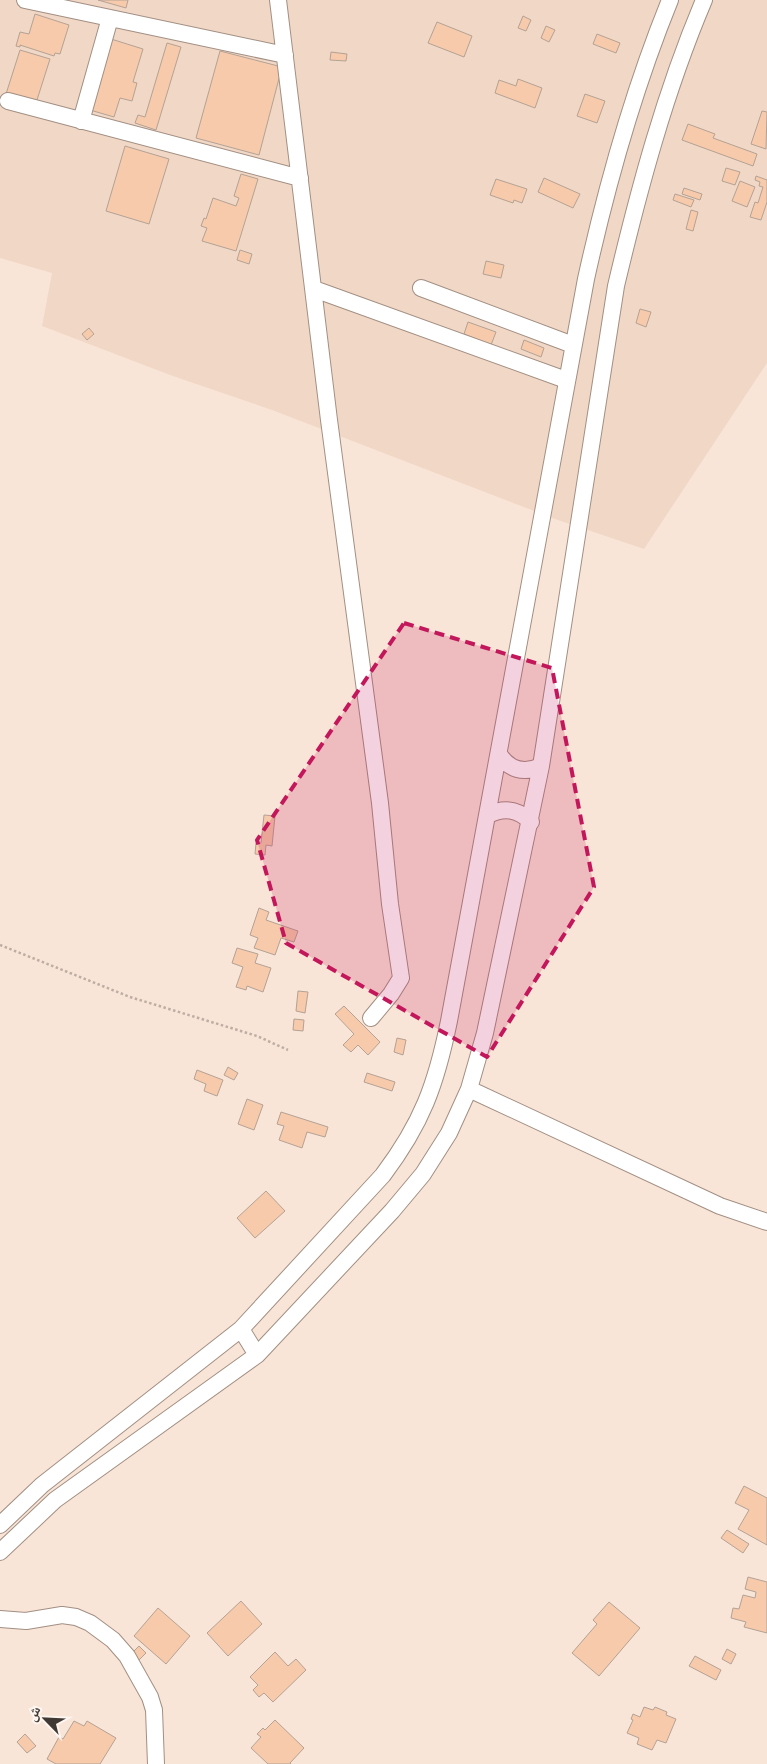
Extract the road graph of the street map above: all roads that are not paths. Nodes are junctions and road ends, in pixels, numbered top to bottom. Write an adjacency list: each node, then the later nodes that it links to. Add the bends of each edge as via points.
1 (25, 0): 5 (street)
2 (278, 0): 6 (street)
3 (670, 0): 12 (street, via 618,148)
4 (704, 0): 15 (street, via 672,83 651,150 616,286)
5 (110, 18): 6 (street); 8 (street)
6 (285, 55): 9 (street)
7 (8, 101): 8 (street)
8 (81, 121): 9 (street)
9 (300, 178): 11 (street)
10 (422, 288): 12 (street)
11 (314, 290): 13 (street); 18 (street, via 401,978)
12 (573, 345): 13 (street)
13 (566, 380): 14 (street)
14 (499, 754): 15 (street, via 514,768 528,771); 16 (street)
15 (541, 766): 17 (street)
16 (488, 815): 17 (street, via 501,810 514,811); 21 (street, via 444,1049 423,1112 400,1153 382,1175)
17 (531, 822): 19 (street, via 485,1033)
18 (371, 1018)
19 (469, 1089): 20 (street, via 720,1206); 22 (street, via 449,1133 418,1180)
20 (767, 1222)
21 (241, 1329): 22 (street); 23 (street, via 42,1485)
22 (257, 1355): 24 (street, via 55,1500)
23 (0, 1526)
24 (0, 1552)
25 (0, 1619): 26 (street, via 26,1621 69,1616 90,1623 113,1640 127,1656 150,1697 154,1710)
26 (156, 1764)

